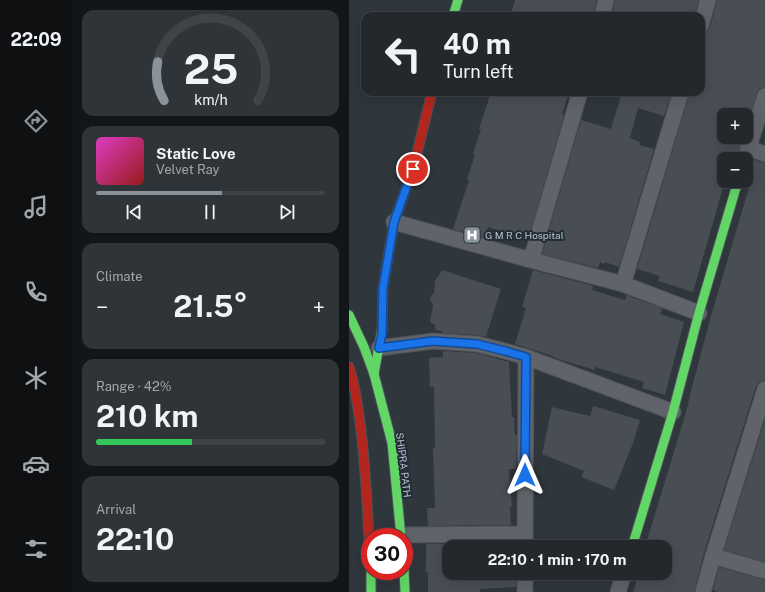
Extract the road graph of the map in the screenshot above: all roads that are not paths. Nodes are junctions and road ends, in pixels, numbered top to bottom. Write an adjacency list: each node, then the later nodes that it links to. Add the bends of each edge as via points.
1 (458, 0): 4 (street)
2 (606, 0): 5 (street)
3 (709, 0): 6 (street)
4 (454, 12)
5 (603, 12)
6 (705, 12)
7 (431, 96): 15 (street, SHIPRA PATH, via 413,169)
8 (579, 96): 16 (street)
9 (680, 96): 17 (street)
10 (765, 96): 11 (street)
11 (747, 152)
12 (753, 154): 13 (street)
13 (765, 154)
14 (736, 188): 18 (street)
15 (394, 222): 16 (street); 20 (street, SHIPRA PATH, via 383,288 382,334)
16 (531, 260): 17 (street)
17 (623, 284): 18 (street)
18 (699, 313): 26 (street)
19 (349, 315): 23 (street)
20 (379, 348): 21 (street, via 433,341 477,344); 23 (street, SHIPRA PATH)
21 (526, 357): 26 (street); 30 (street)
22 (349, 367): 25 (street)
23 (374, 374): 25 (street); 28 (street, SHIPRA PATH, via 392,443)
24 (765, 389): 32 (street)
25 (356, 394): 27 (street, via 365,456)
26 (673, 412): 31 (street)
27 (369, 528)
28 (400, 528)
29 (413, 536): 30 (street)
30 (525, 540)
31 (634, 540)
32 (713, 556): 33 (street); 42 (street)
33 (765, 571)
34 (370, 580): 38 (street)
35 (404, 580): 39 (street)
36 (525, 580): 40 (street)
37 (622, 580): 41 (street)
38 (369, 591)
39 (405, 592)
40 (525, 592)
41 (618, 592)
42 (703, 592)

